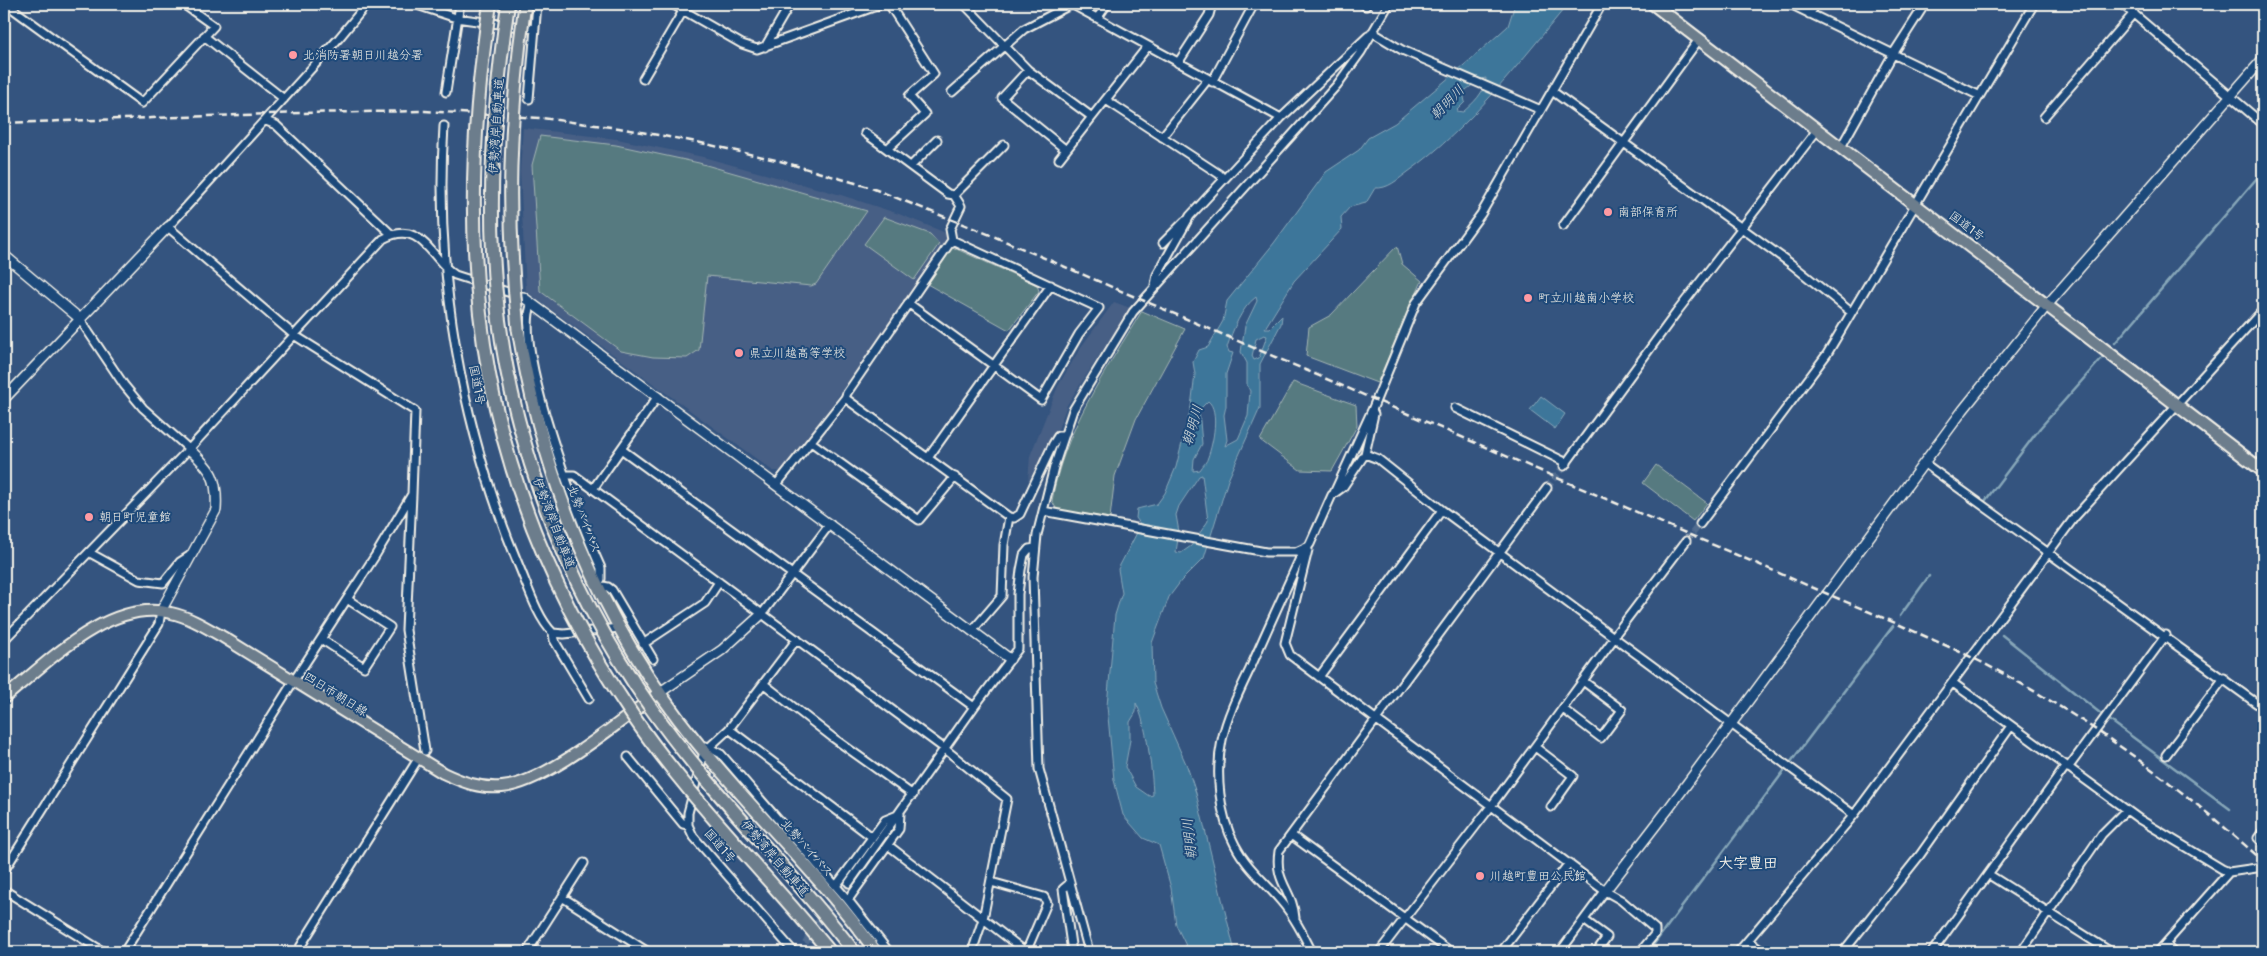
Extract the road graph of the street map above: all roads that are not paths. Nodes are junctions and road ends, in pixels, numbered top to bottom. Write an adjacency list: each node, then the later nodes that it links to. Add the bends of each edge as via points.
1 (6, 4): 34 (street, via 142,103)
2 (183, 4): 34 (street, via 214,26)
3 (367, 4): 50 (street)
4 (414, 4): 31 (street)
5 (460, 4): 31 (street)
6 (490, 4): 209 (highway, 伊勢湾岸自動車道, bridge, via 477,97 474,256 486,364 512,472 552,574 604,672 635,718 693,792)
7 (508, 4): 210 (highway, 伊勢湾岸自動車道, bridge, via 493,141 493,255 505,358 516,412 548,513 594,616 650,707)
8 (525, 4): 130 (highway, 北勢バイパス, bridge, via 510,156 510,241 518,329 534,411 548,461)
9 (537, 4): 32 (street)
10 (672, 4): 27 (street)
11 (790, 4): 38 (street)
12 (882, 4): 38 (street)
13 (889, 4): 67 (street, via 934,74 909,96 925,114)
14 (964, 4): 36 (street)
15 (1071, 4): 30 (street); 36 (street, via 1030,25)
16 (1107, 4): 30 (street)
17 (1212, 4): 41 (street, via 1209,15)
18 (1254, 4): 44 (street)
19 (1389, 4): 33 (street)
20 (1602, 4): 45 (street)
21 (1653, 4): 35 (highway, 国道1号)
22 (1790, 4): 29 (street)
23 (1817, 4): 29 (street)
24 (1925, 4): 39 (street)
25 (2034, 4): 48 (street)
26 (2122, 4): 28 (street)
27 (683, 11): 38 (street, via 742,44 757,49); 43 (street)
28 (2134, 13): 49 (street); 55 (street)
29 (1809, 14): 39 (street)
30 (1098, 17): 37 (street)
31 (456, 18): 32 (street); 46 (street)
32 (535, 29): 51 (street)
33 (1372, 32): 53 (street, via 1402,50); 56 (street); 84 (street, via 1362,52 1337,85)
34 (204, 36): 50 (street)
35 (1700, 38): 60 (highway, 国道1号); 64 (street)
36 (1005, 45): 42 (street); 47 (street)
37 (1148, 46): 41 (street); 52 (street)
38 (765, 47)
39 (1893, 54): 48 (street); 66 (street)
40 (2263, 59): 49 (street)
41 (1178, 63): 44 (street)
42 (1028, 70): 54 (street); 68 (street, via 1002,98)
43 (643, 79)
44 (1210, 81): 56 (street); 62 (street)
45 (1552, 91): 53 (street); 64 (street)
46 (446, 92)
47 (952, 92)
48 (1978, 95): 73 (street)
49 (2232, 96): 58 (street); 88 (street)
50 (284, 99): 57 (street)
51 (529, 99)
52 (1106, 100): 54 (street); 62 (street)
53 (1541, 110): 99 (street, via 1482,214 1416,303)
54 (1092, 117): 68 (street)
55 (2044, 117)
56 (1281, 118): 71 (street)
57 (266, 120): 76 (street); 78 (street, via 276,125)
58 (2263, 124)
59 (444, 126): 82 (street, 国道1号, via 440,190)
60 (1818, 129): 66 (highway, 国道1号); 77 (street)
61 (865, 133): 67 (street)
62 (1162, 137): 71 (street)
63 (937, 140): 70 (street)
64 (1624, 144): 75 (street); 77 (street)
65 (1004, 145): 72 (street)
66 (1841, 147): 73 (highway, 国道1号)
67 (887, 149): 70 (street)
68 (1066, 150): 69 (street)
69 (1059, 159)
70 (911, 166): 72 (street, via 948,194)
71 (1224, 179): 74 (street)
72 (954, 194): 79 (street, via 961,206 950,229)
73 (1914, 203): 88 (highway, 国道1号); 90 (street)
74 (1190, 216): 80 (street); 84 (street, via 1157,274)
75 (1564, 226)
76 (168, 227): 91 (street); 92 (street)
77 (1741, 227): 90 (street); 98 (street, via 1566,464)
78 (392, 235): 82 (street, via 410,235 419,239 436,254); 92 (street, via 378,244)
79 (952, 240): 83 (street); 87 (street)
80 (1162, 244)
81 (4, 255): 91 (street)
82 (447, 270): 85 (street); 137 (street, 国道1号, via 462,380 487,478 503,528 528,587)
83 (1051, 285): 93 (street); 93 (street, via 1099,308 1070,349 1041,400)
84 (1155, 285): 100 (street, via 1133,312 1100,364 1073,410)
85 (524, 297): 86 (street)
86 (532, 303): 94 (street); 108 (street, via 528,318 532,354)
87 (908, 303): 93 (street); 95 (street)
88 (2048, 304): 97 (highway, 国道1号); 106 (street)
89 (2263, 310): 97 (street)
90 (1851, 312): 119 (street, via 1827,354)
91 (79, 318): 96 (street); 102 (street, via 138,403)
92 (294, 336): 102 (street); 113 (street, via 416,411)
93 (994, 366): 105 (street)
94 (658, 396): 103 (street); 110 (street)
95 (845, 398): 101 (street); 105 (street)
96 (4, 399)
97 (2176, 404): 107 (highway, 国道1号); 125 (street, via 2074,518)
98 (1455, 408)
99 (1372, 410): 104 (street, via 1374,414); 114 (street)
100 (1063, 436): 116 (street); 117 (street, via 1058,436 1053,444 1020,514)
101 (811, 442): 109 (street, via 919,520); 110 (street)
102 (189, 449): 123 (street); 126 (street, via 207,465 217,491 216,510)
103 (621, 449): 112 (street); 128 (street)
104 (1365, 454): 114 (street, via 1343,487); 115 (street, via 1378,458)
105 (928, 458): 109 (street)
106 (1924, 463): 125 (street); 159 (street)
107 (2263, 471)
108 (564, 475): 112 (street, via 574,475); 127 (street)
109 (955, 477): 117 (street)
110 (777, 484): 118 (street)
111 (1547, 488): 124 (street)
112 (593, 489): 129 (street)
113 (412, 494): 132 (street); 165 (street, via 406,630)
114 (1332, 495): 121 (street)
115 (1442, 510): 124 (street); 146 (street)
116 (1042, 511): 121 (street, via 1246,549 1287,553); 122 (street)
117 (1009, 517): 136 (street, via 1004,545 1002,596)
118 (830, 524): 128 (street); 136 (street, via 843,537)
119 (1700, 524)
120 (1686, 541): 139 (street)
121 (1310, 544): 146 (street, via 1285,644 1290,655); 199 (street, via 1300,558 1232,710 1222,741 1219,767 1226,820 1234,844 1247,865)
122 (1035, 548): 145 (street, via 1024,555 1018,594 1020,640); 190 (street, via 1033,578 1039,770)
123 (90, 553): 126 (street, via 139,580 163,583 180,562); 142 (street)
124 (1500, 553): 139 (street); 158 (street)
125 (2048, 553): 138 (street); 150 (street)
126 (192, 554): 133 (street)
127 (601, 568): 130 (street, via 601,579); 131 (street)
128 (792, 572): 134 (street); 155 (street, via 878,639)
129 (719, 582): 134 (street); 143 (street, via 706,603)
130 (597, 585): 131 (street); 135 (highway, 北勢バイパス)
131 (612, 590): 143 (street)
132 (347, 600): 140 (street); 140 (street, via 390,627 364,667)
133 (161, 611): 149 (main road, 四日市朝日線, via 189,618); 153 (main road, 四日市朝日線, via 135,612 99,626 68,646); 185 (street, via 160,624)
134 (762, 614): 141 (street); 152 (street, via 722,650)
135 (618, 628): 137 (street, via 564,634); 152 (highway, 北勢バイパス)
136 (972, 631): 145 (street)
137 (553, 632): 154 (street, 国道1号, via 554,640)
138 (2166, 635): 147 (street); 169 (street)
139 (1615, 637): 148 (street); 159 (street)
140 (321, 639): 149 (street)
141 (797, 639): 151 (street); 164 (street)
142 (4, 640)
143 (643, 644): 144 (street)
144 (653, 659)
145 (1010, 659): 155 (street)
146 (1319, 677): 158 (street)
147 (2224, 678): 156 (street); 166 (street)
148 (1584, 680): 157 (street); 157 (street, via 1622,710 1601,738)
149 (293, 682): 168 (main road, 四日市朝日線); 204 (street)
150 (1953, 683): 160 (street); 175 (street)
151 (764, 684): 161 (street); 170 (street)
152 (659, 693): 163 (highway, 北勢バイパス, via 695,740); 168 (main road, 四日市朝日線, via 553,768 513,785 491,787 470,784)
153 (4, 698)
154 (589, 699)
155 (974, 707): 164 (street)
156 (2263, 708)
157 (1563, 709): 162 (street)
158 (1377, 720): 171 (street); 178 (street)
159 (1730, 724): 175 (street); 193 (street)
160 (2011, 726): 169 (street); 226 (street, via 1920,855)
161 (729, 729): 163 (street); 179 (street)
162 (1535, 747): 171 (street); 172 (street, via 1572,776)
163 (706, 749): 176 (street, via 688,813); 191 (street, via 721,754); 211 (highway, 北勢バイパス)
164 (945, 749): 170 (street); 188 (street, via 1007,799)
165 (425, 751)
166 (2166, 755)
167 (628, 757): 176 (street, 国道1号, via 683,824)
168 (418, 759): 205 (street)
169 (2067, 767): 173 (street); 187 (street)
170 (913, 795): 174 (street)
171 (1492, 804): 183 (street); 197 (street)
172 (1551, 807)
173 (2126, 810): 186 (street); 196 (street, via 2102,834)
174 (900, 814): 179 (street, via 885,820); 181 (street, via 899,830); 189 (street)
175 (1854, 815): 201 (street)
176 (688, 825): 208 (street, 国道1号, via 693,836)
177 (2263, 831): 180 (street, via 2258,838)
178 (1291, 835): 197 (street); 199 (street, via 1279,850 1278,874 1294,908)
179 (872, 837): 191 (street)
180 (2263, 842)
181 (888, 845): 195 (street); 198 (street)
182 (584, 863): 194 (street)
183 (1569, 863): 193 (street); 220 (street)
184 (2263, 867): 186 (street)
185 (4, 871)
186 (2228, 872): 202 (street)
187 (1988, 874): 196 (street); 227 (street)
188 (991, 882): 198 (street); 214 (street, via 1044,896 1047,903)
189 (850, 883)
190 (1068, 884): 215 (street, via 1063,888); 216 (street)
191 (836, 886): 195 (street)
192 (4, 890): 203 (street)
193 (1606, 891): 200 (street); 223 (street, via 1655,929 1655,934)
194 (562, 897): 206 (street); 207 (street)
195 (848, 900): 212 (street)
196 (2049, 913): 228 (street); 229 (street)
197 (1405, 918): 218 (street); 219 (street)
198 (983, 919): 213 (street); 214 (street)
199 (1295, 920): 217 (street)
200 (1584, 920): 221 (street); 222 (street, via 1607,937)
201 (1748, 941): 224 (street); 225 (street)
202 (2165, 944): 230 (street); 231 (street)
203 (104, 952)
204 (124, 952)
205 (297, 952)
206 (527, 952)
207 (648, 952)
208 (794, 952)
209 (830, 952)
210 (854, 952)
211 (876, 952)
212 (889, 952)
213 (972, 952)
214 (1026, 952)
215 (1072, 952)
216 (1089, 952)
217 (1312, 952)
218 (1379, 952)
219 (1451, 952)
220 (1501, 952)
221 (1560, 952)
222 (1596, 952)
223 (1640, 952)
224 (1738, 952)
225 (1763, 952)
226 (1843, 952)
227 (1932, 952)
228 (2021, 952)
229 (2111, 952)
230 (2158, 952)
231 (2174, 952)

